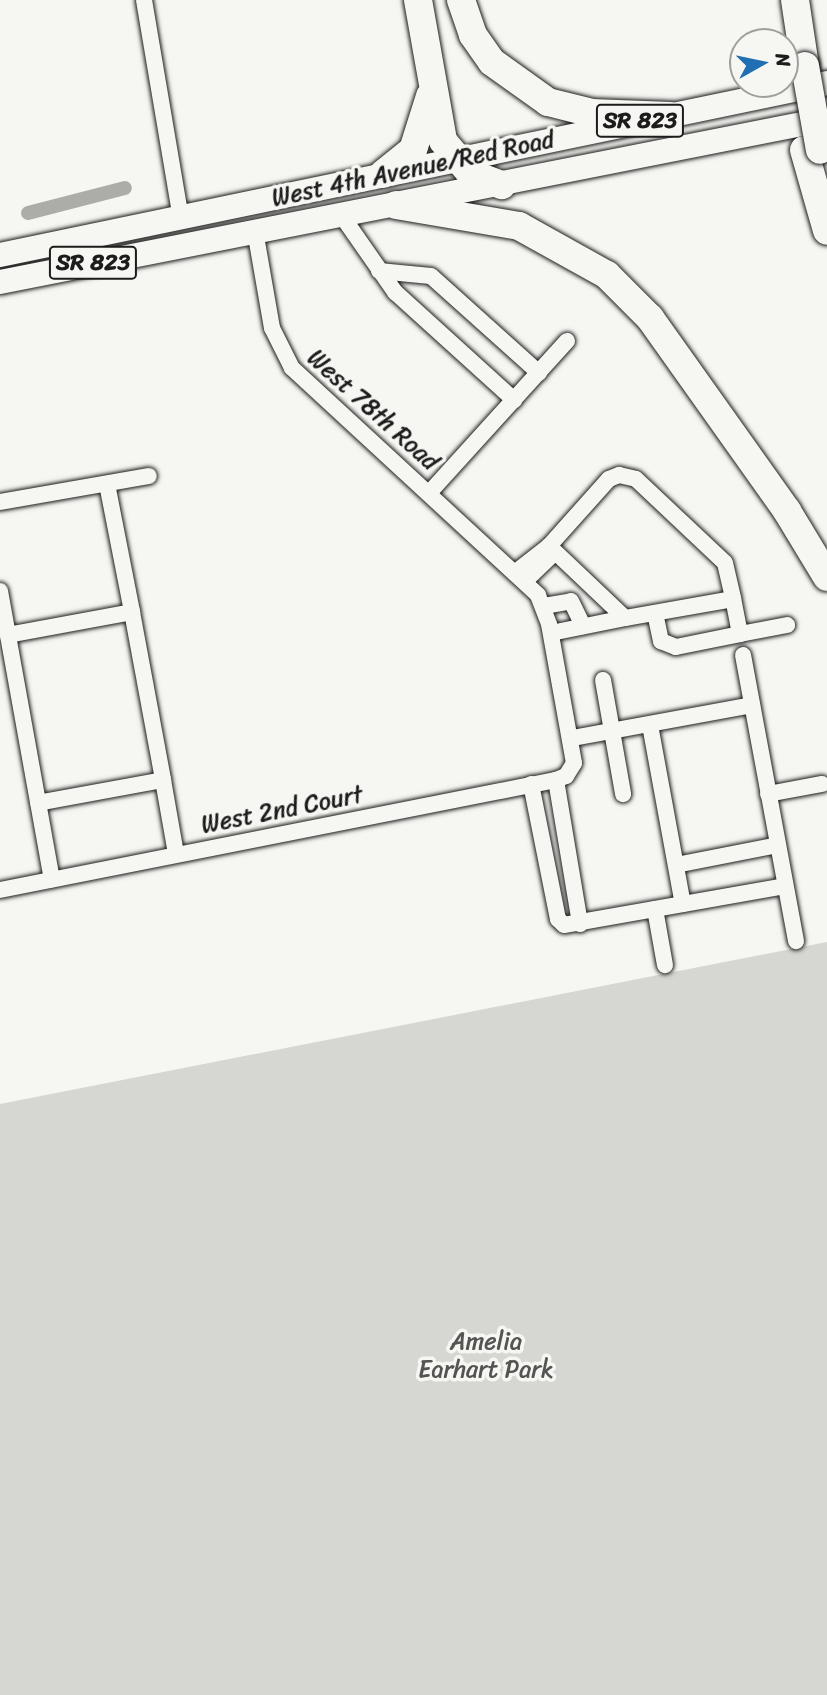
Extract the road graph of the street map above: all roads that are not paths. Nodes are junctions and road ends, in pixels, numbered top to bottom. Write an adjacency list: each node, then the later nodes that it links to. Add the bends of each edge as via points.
1 (144, 0): 21 (street)
2 (418, 0): 9 (highway)
3 (461, 0): 11 (highway, via 473,35 492,62 548,102 592,113)
4 (776, 0): 6 (highway)
5 (795, 0): 7 (highway)
6 (786, 28)
7 (796, 28)
8 (799, 67): 13 (highway, bridge)
9 (432, 87): 14 (highway, via 443,141); 15 (highway, via 413,150)
10 (729, 91): 11 (main road, West 4th Avenue/Red Road / SR 823)
11 (670, 116): 14 (main road, West 4th Avenue/Red Road / SR 823)
12 (827, 119): 17 (main road, West 4th Avenue/Red Road / SR 823)
13 (812, 150): 18 (highway); 23 (highway)
14 (453, 158): 15 (main road, West 4th Avenue/Red Road / SR 823); 17 (highway, via 470,173)
15 (383, 174): 16 (main road, West 4th Avenue/Red Road / SR 823)
16 (342, 184): 21 (main road, West 4th Avenue/Red Road / SR 823); 22 (main road, via 321,196 260,216)
17 (502, 185): 19 (main road, West 4th Avenue/Red Road / SR 823)
18 (827, 192)
19 (396, 205): 20 (main road, West 4th Avenue/Red Road / SR 823); 35 (highway, via 519,226 607,275 650,318 787,511)
20 (342, 216): 22 (main road, West 4th Avenue/Red Road / SR 823); 25 (street)
21 (181, 218): 24 (main road, West 4th Avenue/Red Road / SR 823)
22 (255, 231): 26 (main road, West 4th Avenue/Red Road / SR 823); 32 (street, West 78th Road, via 281,354)
23 (827, 231)
24 (0, 255)
25 (379, 271): 28 (street, via 431,276); 29 (street, via 414,311)
26 (0, 282)
27 (567, 341): 28 (street)
28 (539, 373): 29 (street)
29 (514, 400): 32 (street)
30 (149, 476): 31 (street)
31 (107, 484): 33 (street); 40 (street)
32 (430, 492): 36 (street, West 78th Road)
33 (0, 502)
34 (549, 546): 36 (street); 38 (street, via 609,479 628,476 725,563); 42 (street)
35 (827, 577)
36 (524, 578): 39 (street, West 78th Road)
37 (0, 591): 47 (street)
38 (733, 599): 41 (street); 46 (street)
39 (544, 606): 44 (street, via 571,601); 45 (street, West 78th Road)
40 (132, 612): 47 (street); 55 (street)
41 (655, 613): 42 (street); 46 (street, via 666,647)
42 (625, 618): 44 (street)
43 (787, 625): 46 (street)
44 (583, 626): 45 (street)
45 (551, 634): 53 (street, West 78th Road)
46 (740, 634)
47 (8, 635): 61 (street)
48 (743, 655): 50 (street)
49 (603, 680): 52 (street)
50 (752, 705): 51 (street); 60 (street)
51 (650, 725): 52 (street); 66 (street)
52 (612, 732): 53 (street); 59 (street)
53 (573, 738): 54 (street, West 78th Road)
54 (570, 771): 56 (street, West 2nd Court)
55 (163, 780): 61 (street); 65 (street)
56 (556, 780): 57 (street, West 2nd Court); 62 (street)
57 (531, 784): 63 (street); 65 (street, West 2nd Court)
58 (822, 784): 60 (street)
59 (623, 794)
60 (768, 794): 64 (street)
61 (38, 803): 67 (street)
62 (562, 815): 63 (street); 72 (street)
63 (537, 820): 72 (street, via 558,919 564,925)
64 (778, 845): 66 (street); 68 (street)
65 (176, 855): 67 (street, West 2nd Court)
66 (676, 865): 70 (street)
67 (52, 879): 69 (street, West 2nd Court)
68 (785, 886): 70 (street); 73 (street)
69 (0, 890)
70 (683, 904): 71 (street)
71 (656, 909): 72 (street); 74 (street)
72 (580, 924)
73 (796, 941)
74 (665, 965)

